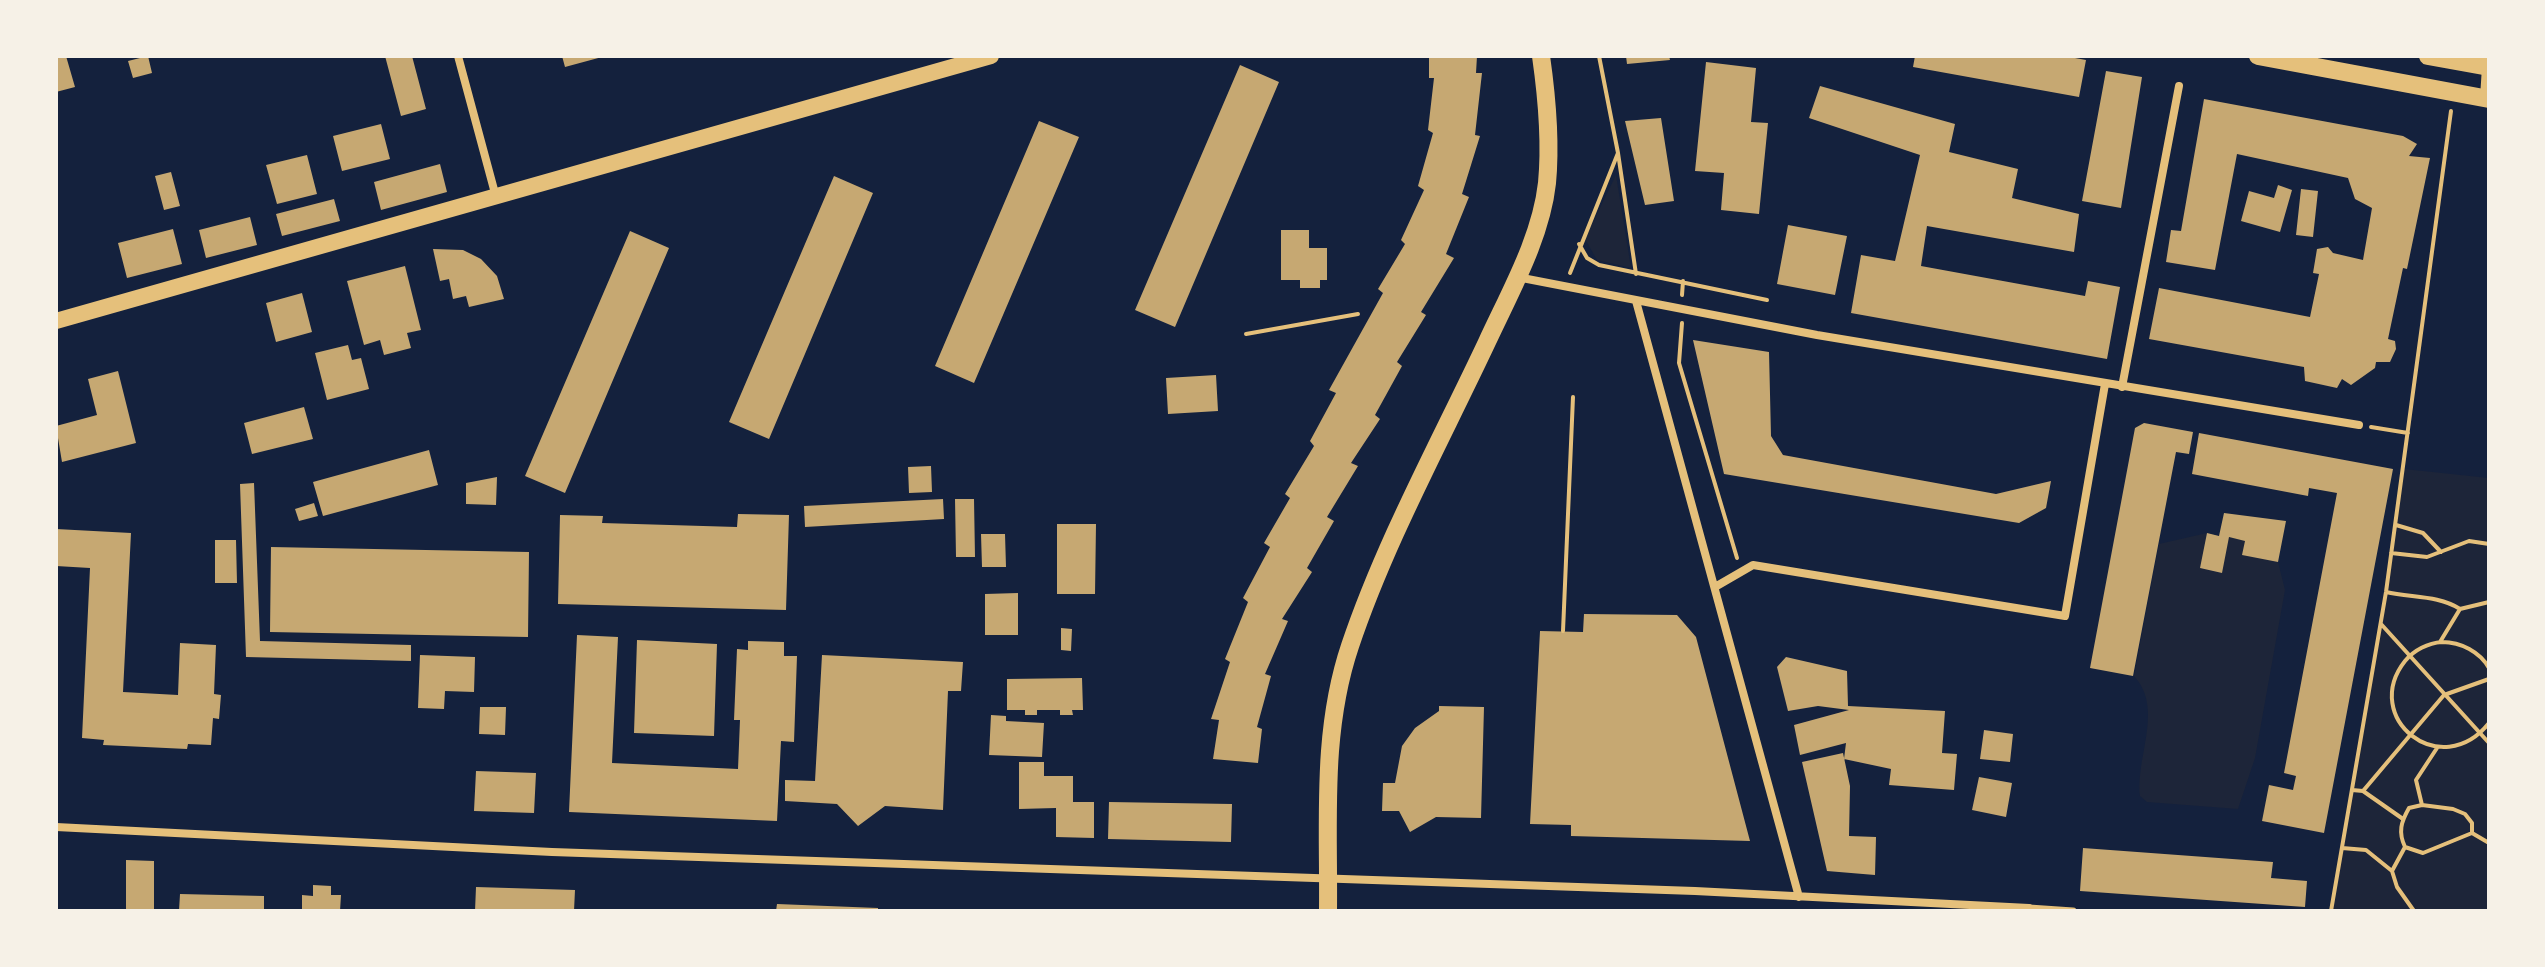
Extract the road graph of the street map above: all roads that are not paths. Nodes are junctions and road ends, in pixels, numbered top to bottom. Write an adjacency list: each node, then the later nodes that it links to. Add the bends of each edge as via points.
1 (458, 56): 9 (street)
2 (991, 56): 9 (main road)
3 (1541, 56): 10 (highway, via 1547,185)
4 (2258, 56): 8 (highway)
5 (2428, 56): 6 (highway)
6 (2489, 67): 8 (main road)
7 (2179, 86): 14 (street)
8 (2488, 99)
9 (496, 198): 12 (main road)
10 (1517, 277): 11 (street); 18 (highway, via 1350,646 1336,695 1327,776)
11 (1636, 301): 13 (street); 16 (street)
12 (56, 321)
13 (2105, 384): 14 (street); 16 (street, via 2065,616 1753,565)
14 (2122, 387): 15 (street)
15 (2359, 425)
16 (1715, 587): 19 (street)
17 (56, 827): 18 (street, via 552,852)
18 (1328, 879): 19 (street); 21 (highway)
19 (1799, 897): 20 (street)
20 (2029, 908): 22 (street)
21 (1328, 911)
22 (2073, 911)

